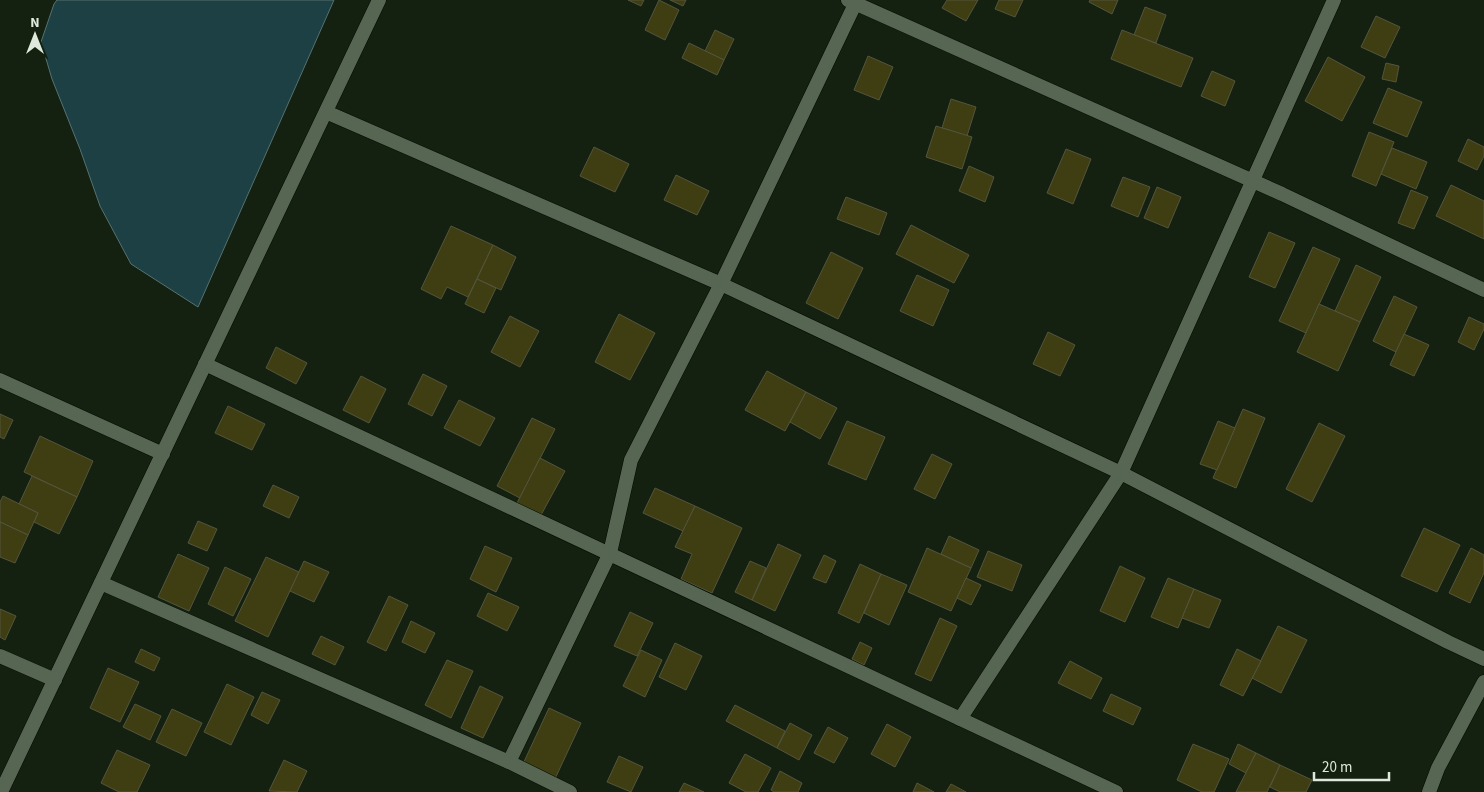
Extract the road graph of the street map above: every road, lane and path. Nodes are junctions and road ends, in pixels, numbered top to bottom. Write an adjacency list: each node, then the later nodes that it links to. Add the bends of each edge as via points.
1 (379, 0): 4 (street)
2 (1334, 0): 5 (street)
3 (853, 1): 5 (street); 6 (street)
4 (326, 112): 6 (street); 8 (street)
5 (1253, 181): 7 (street); 11 (street)
6 (722, 284): 11 (street); 12 (street, via 631,460)
7 (1484, 290)
8 (205, 364): 10 (street); 12 (street)
9 (0, 380): 10 (street)
10 (162, 454): 13 (street)
11 (1121, 474): 15 (street); 18 (street)
12 (610, 553): 18 (street); 19 (street)
13 (101, 583): 16 (street); 19 (street)
14 (0, 656): 16 (street)
15 (1484, 658)
16 (55, 680): 20 (street)
17 (1484, 682): 23 (street, via 1438,768)
18 (960, 719): 22 (street)
19 (508, 762): 21 (street)
20 (1, 792)
21 (570, 792)
22 (1116, 792)
23 (1429, 792)

